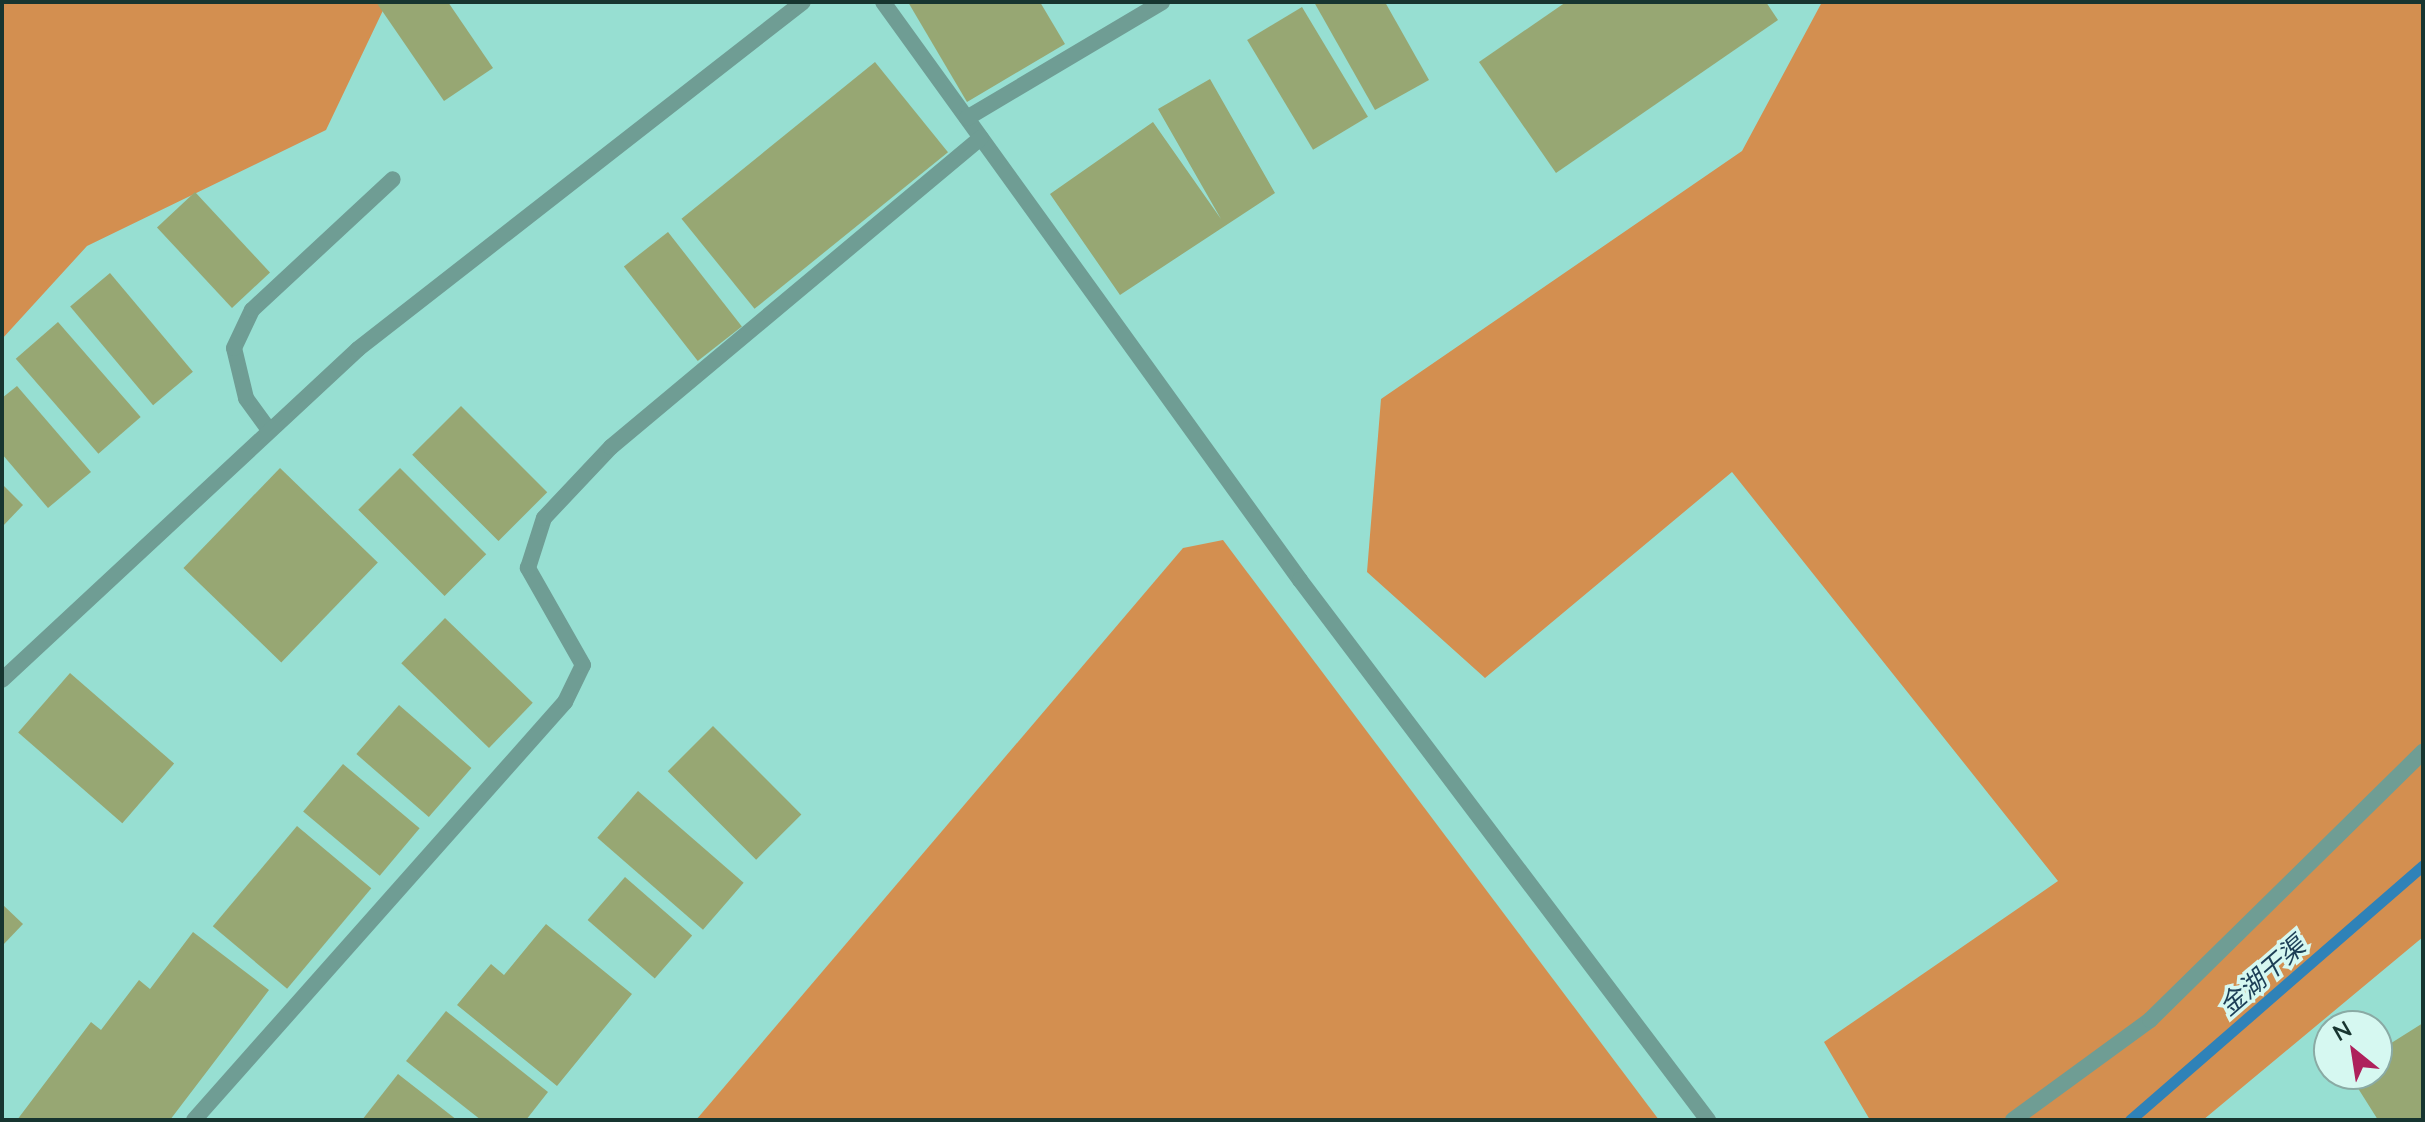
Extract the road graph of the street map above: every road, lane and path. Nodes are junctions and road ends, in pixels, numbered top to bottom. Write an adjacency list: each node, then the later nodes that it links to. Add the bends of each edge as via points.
1 (803, 2): 7 (lane, via 358,349)
2 (883, 2): 4 (lane)
3 (1162, 2): 4 (lane)
4 (967, 118): 5 (lane)
5 (981, 138): 10 (lane, via 611,447 544,518 528,568 583,665 565,702); 11 (lane, via 1300,580)
6 (393, 179): 7 (lane, via 252,310 234,348 246,398)
7 (269, 430): 8 (lane)
8 (2, 680)
9 (2423, 752): 12 (lane, via 2150,1020)
10 (194, 1120)
11 (1708, 1120)
12 (2013, 1120)

